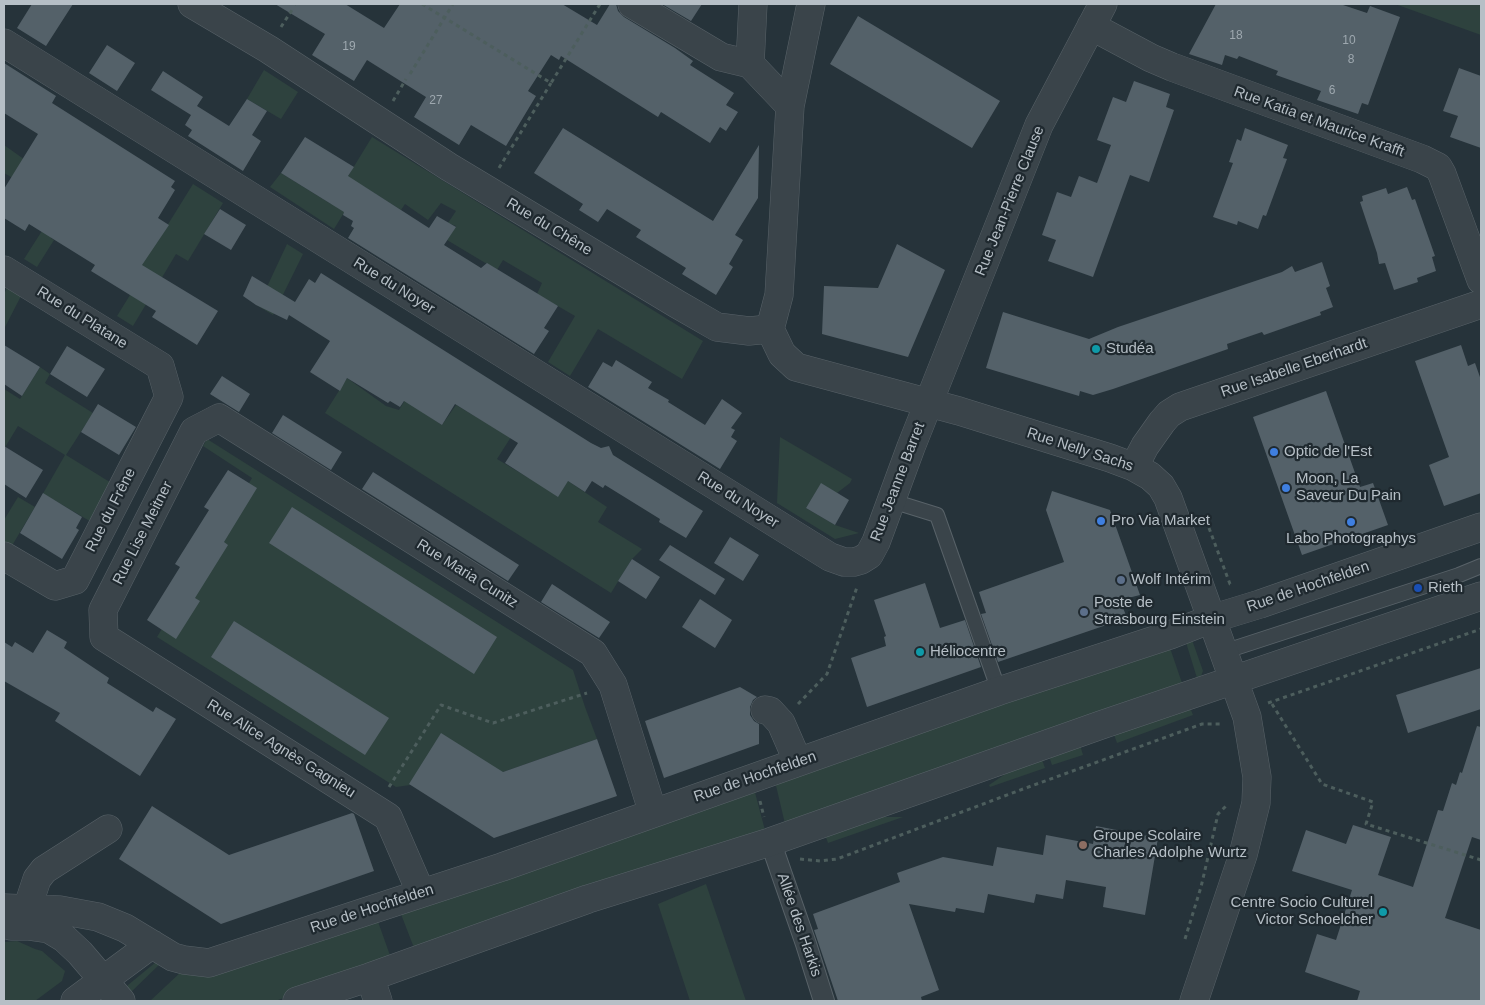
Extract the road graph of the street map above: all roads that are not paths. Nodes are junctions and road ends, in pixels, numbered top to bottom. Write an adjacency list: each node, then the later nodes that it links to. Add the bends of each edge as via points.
1 (192, 4): 12 (street, Rue du Chêne, via 486,189 717,327 749,331)
2 (632, 4): 7 (street, via 721,57)
3 (753, 4): 7 (street)
4 (811, 4): 8 (street)
5 (1097, 15): 10 (street, Rue Katia et Maurice Krafft, via 1151,58 1172,68 1438,167); 14 (street, Rue Jean-Pierre Clause, via 1039,125)
6 (4, 43): 19 (street, Rue du Noyer)
7 (750, 64): 8 (street)
8 (790, 106): 12 (street, via 779,295)
9 (4, 270): 13 (street, Rue du Platane)
10 (1481, 280)
11 (1481, 304): 16 (street, Rue Isabelle Eberhardt, via 1180,407 1162,422)
12 (770, 329): 14 (street, via 782,354 796,367)
13 (160, 366): 20 (street, Rue du Frêne, via 169,397 75,580 55,586)
14 (923, 401): 16 (street, Rue Nelly Sachs); 17 (street, Rue Jeanne Barret)
15 (194, 431): 24 (street, Rue Lise Meitner, via 103,610); 30 (street, Rue Maria Cunitz, via 219,418 593,653 614,685)
16 (1134, 467): 23 (street, Rue Nelly Sachs, via 1161,486 1168,498)
17 (892, 501): 19 (street, Rue Jeanne Barret, via 869,555 854,562 830,558); 27 (lane, via 937,515)
18 (1481, 527): 23 (street, Rue de Hochfelden)
19 (784, 529)
20 (4, 556)
21 (1481, 566): 25 (lane)
22 (1481, 596): 26 (street)
23 (1211, 619): 25 (street, Rue Nelly Sachs); 27 (street, Rue de Hochfelden)
24 (104, 638): 33 (street, Rue Alice Agnès Gagnieu, via 388,817)
25 (1223, 652): 26 (street, Rue Nelly Sachs)
26 (1233, 681): 32 (street, via 1092,728); 42 (street, Rue Nelly Sachs, via 1250,727 1257,776 1256,803 1243,855)
27 (999, 692): 29 (street, Rue de Hochfelden)
28 (773, 716): 29 (street)
29 (798, 762): 30 (street, Rue de Hochfelden)
30 (653, 813): 33 (street, Rue de Hochfelden)
31 (108, 829): 34 (street, via 44,870)
32 (771, 846): 37 (street, via 588,899); 41 (street, Allée des Harkis)
33 (421, 893): 35 (street, Rue de Hochfelden, via 209,963 173,957)
34 (16, 917): 35 (street, Rue de Hochfelden, via 60,910 98,917); 36 (street, via 64,938)
35 (152, 944): 36 (street)
36 (103, 980): 38 (street); 39 (street)
37 (374, 989): 40 (street)
38 (75, 1001)
39 (121, 1001)
40 (297, 1001)
41 (824, 1001)
42 (1194, 1001)

